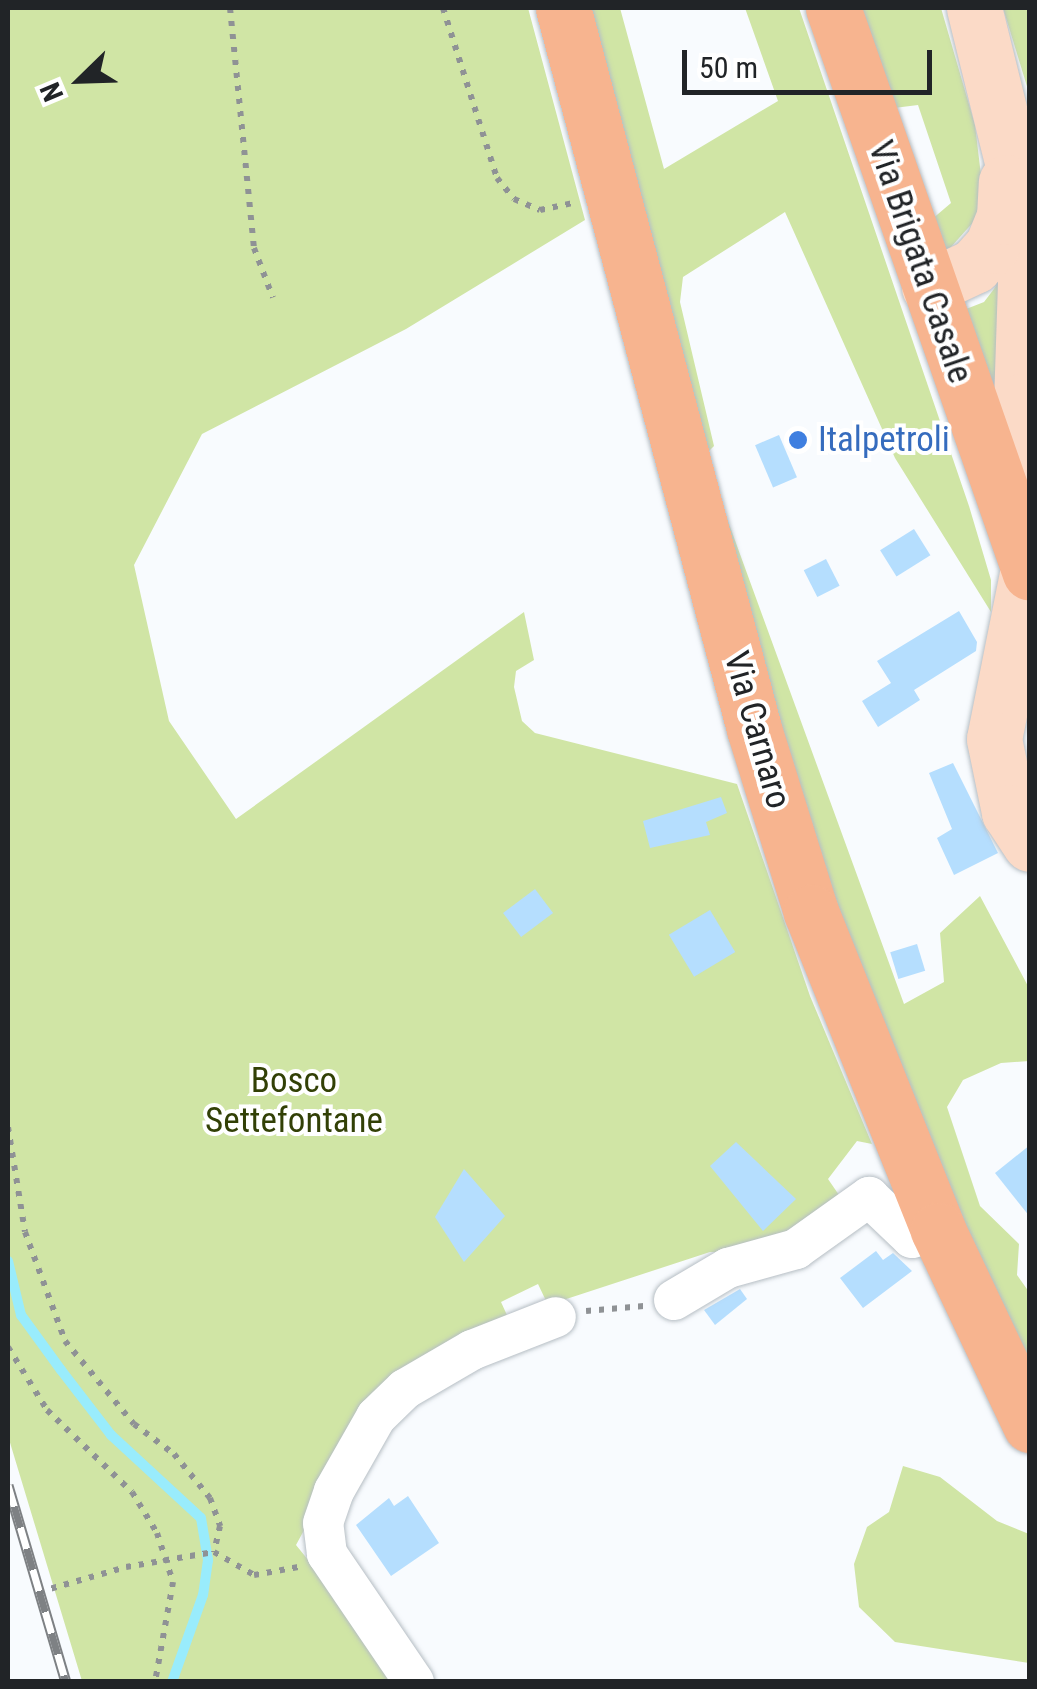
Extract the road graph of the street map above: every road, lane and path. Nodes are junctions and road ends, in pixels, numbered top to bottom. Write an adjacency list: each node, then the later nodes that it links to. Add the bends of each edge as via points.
1 (230, 8): 9 (path, via 254,248)
2 (443, 8): 7 (path, via 468,100 497,178 514,199 540,210)
3 (562, 8): 7 (main road, Via Carnaro)
4 (833, 8): 8 (main road, Via Brigata Casale)
5 (974, 8): 6 (main road)
6 (1008, 140): 8 (main road, via 1004,217 992,246 974,266); 10 (main road, via 1027,222 1020,400)
7 (612, 194): 14 (main road, Via Carnaro, via 765,766 812,912)
8 (929, 287): 10 (main road, Via Brigata Casale)
9 (273, 298)
10 (1028, 571): 11 (main road); 12 (main road, via 994,739 1009,812)
11 (1028, 776)
12 (1030, 844)
13 (8, 1126): 19 (path, via 24,1232 65,1340 134,1424 174,1454 210,1498 220,1526)
14 (938, 1230): 15 (street, via 912,1238 868,1197 796,1249 728,1268); 18 (main road, Via Carnaro)
15 (674, 1300): 16 (path)
16 (556, 1317): 24 (street, via 472,1350 406,1389 376,1417 334,1491 322,1524 327,1554)
17 (8, 1347): 20 (path, via 47,1410 132,1492)
18 (1030, 1425)
19 (214, 1552): 20 (path); 21 (path, via 254,1575 285,1574)
20 (166, 1558): 22 (path); 23 (path, via 173,1582)
21 (303, 1565)
22 (39, 1592)
23 (155, 1682)
24 (414, 1682)

